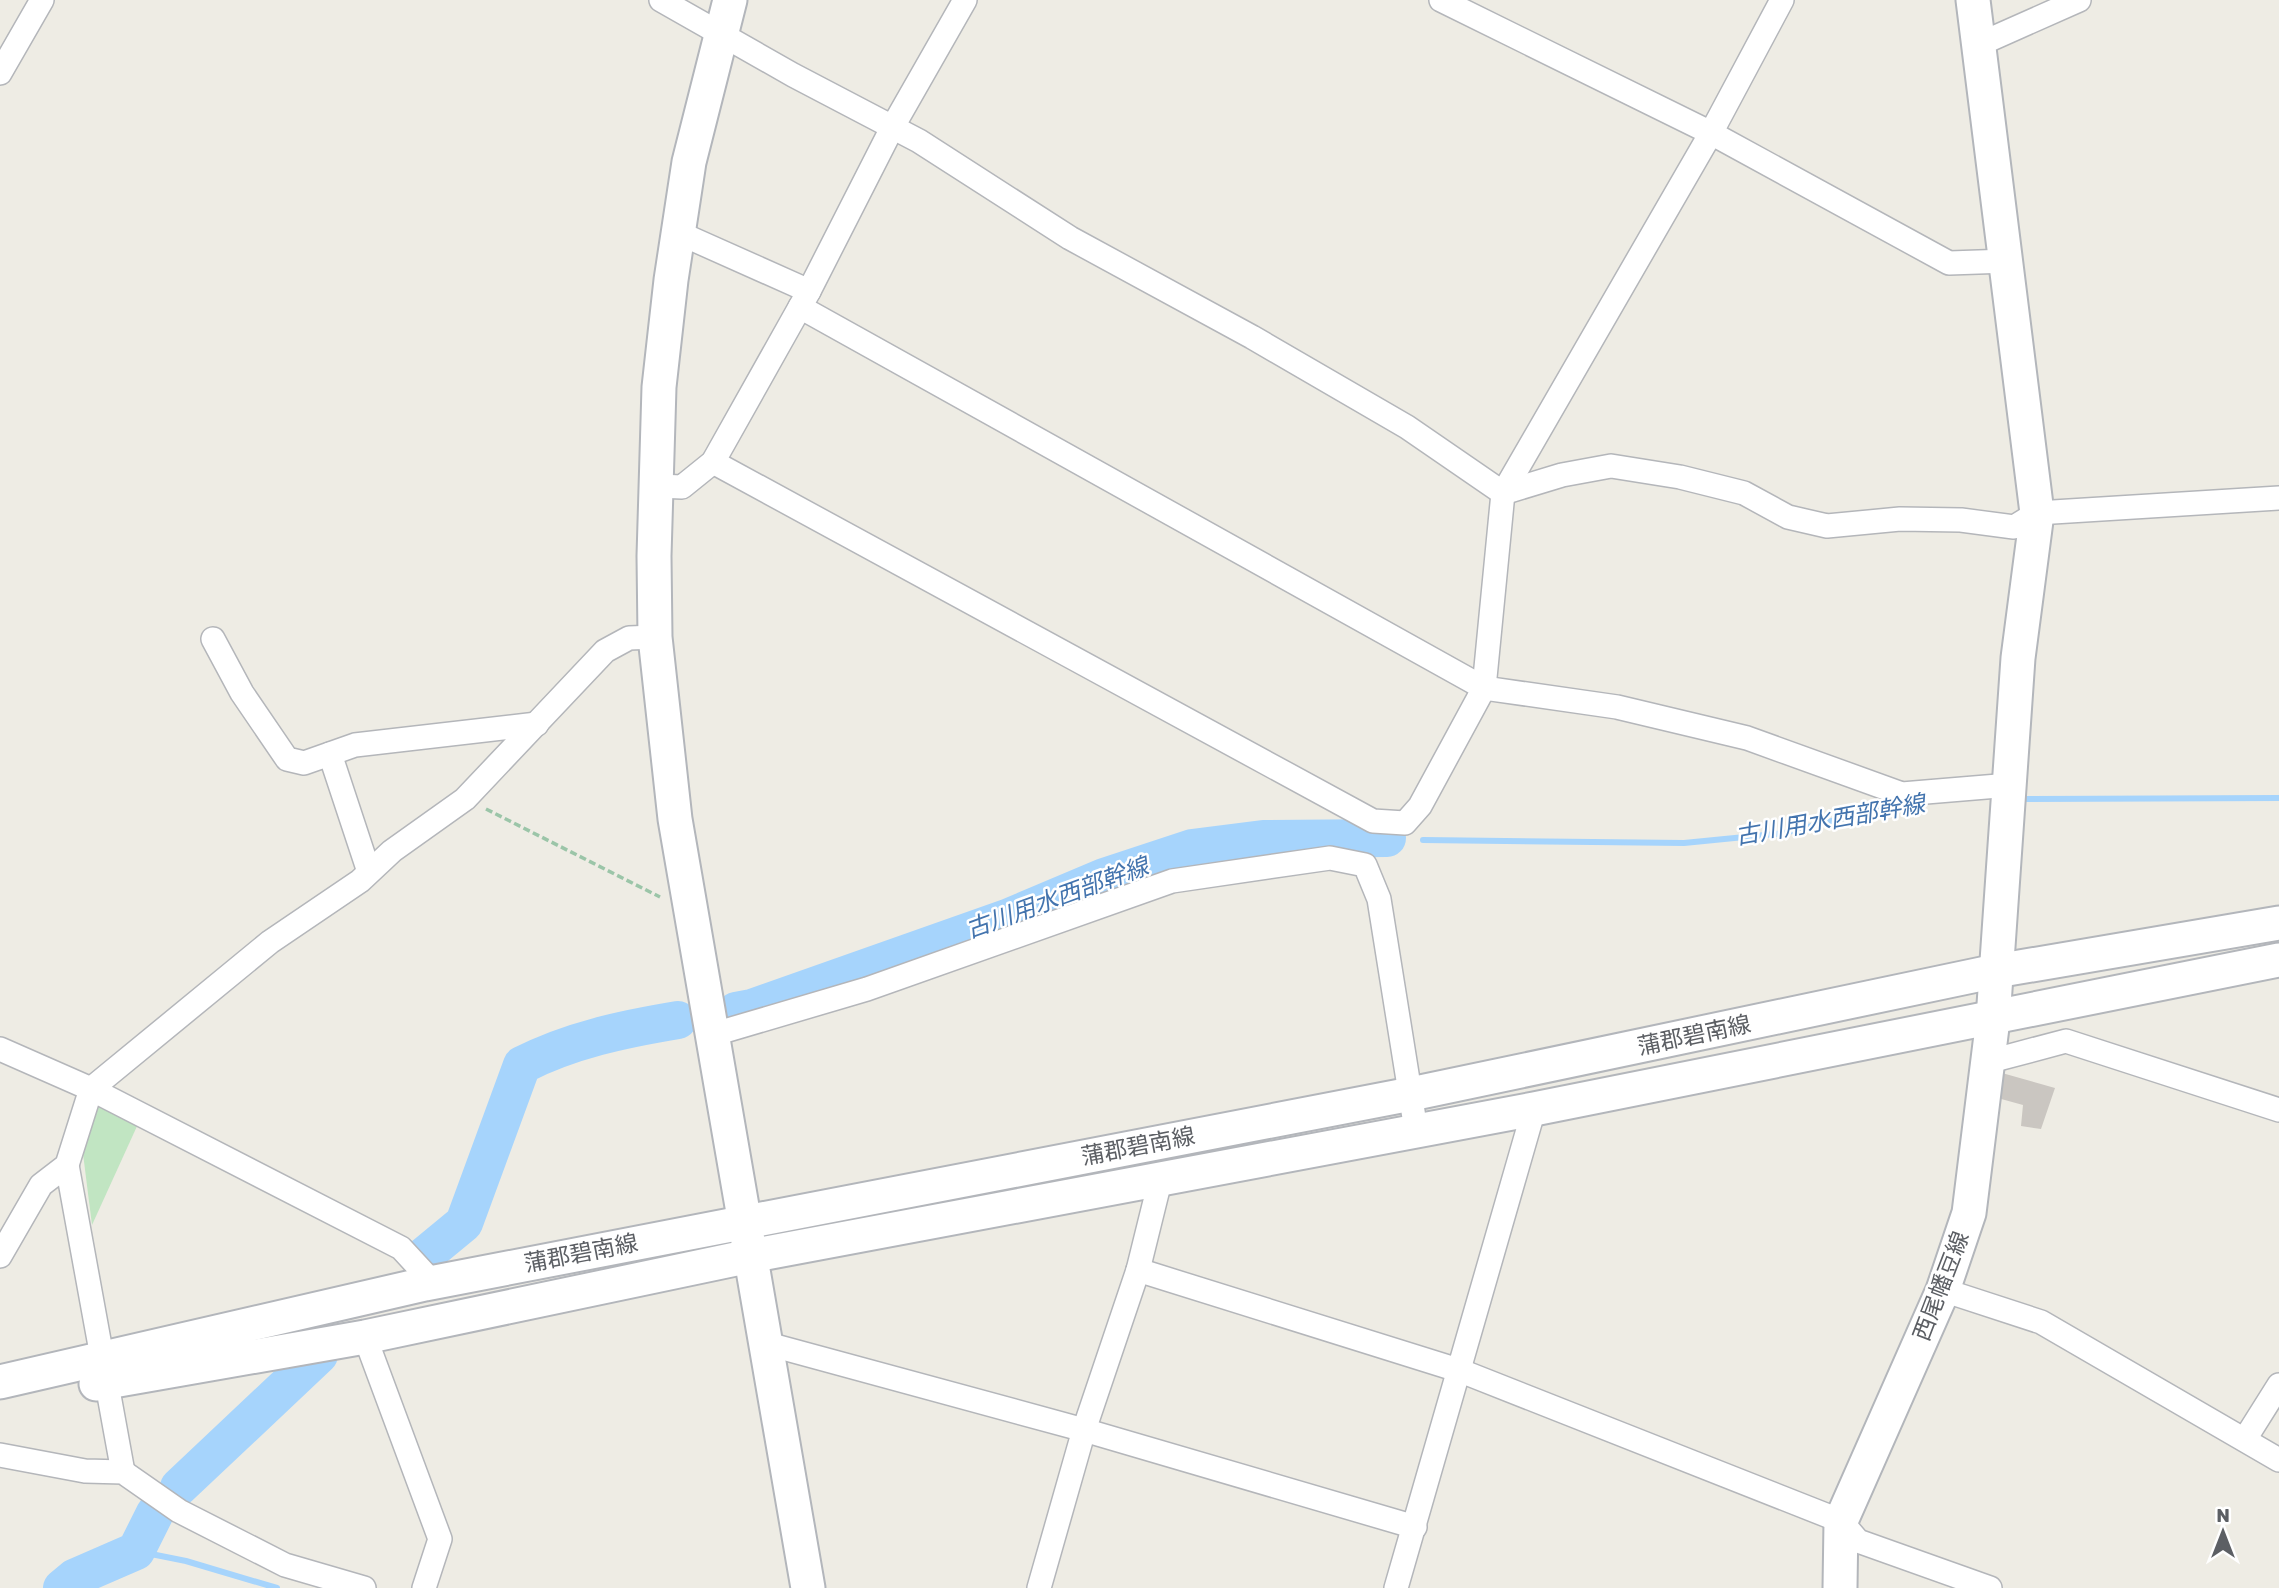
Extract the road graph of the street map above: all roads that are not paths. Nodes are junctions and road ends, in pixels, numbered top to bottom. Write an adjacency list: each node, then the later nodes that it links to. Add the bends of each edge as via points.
1 (42, 0): 11 (street)
2 (662, 0): 9 (street)
3 (730, 0): 9 (main road)
4 (965, 0): 12 (street)
5 (1441, 0): 13 (street)
6 (1782, 0): 13 (street)
7 (1973, 0): 10 (main road, 西尾幡豆線)
8 (2079, 0): 10 (street)
9 (722, 35): 12 (street); 14 (main road, via 689,162)
10 (1980, 44): 15 (main road, 西尾幡豆線)
11 (0, 73)
12 (892, 128): 16 (street); 19 (street, via 1070,238 1407,427)
13 (1711, 133): 15 (street, via 1949,263); 19 (street)
14 (678, 233): 16 (street); 18 (main road, via 659,387)
15 (2008, 261): 21 (main road, 西尾幡豆線)
16 (804, 299): 17 (street); 24 (street)
17 (713, 462): 18 (street, via 682,486); 24 (street, via 1373,821 1405,823 1420,806)
18 (657, 486): 22 (main road)
19 (1503, 493): 21 (street, via 1562,475 1611,467 1744,493 1788,517 1827,526 1900,519 2014,527); 24 (street)
20 (2279, 498): 21 (street)
21 (2037, 513): 27 (main road, 西尾幡豆線, via 2018,658)
22 (655, 637): 25 (street, via 629,638 605,651); 33 (main road, via 675,819)
23 (213, 639): 26 (street, via 287,759 304,763)
24 (1484, 688): 27 (street, via 1617,706 1747,738 1902,794)
25 (537, 724): 26 (street, via 355,745); 28 (street, via 465,799)
26 (330, 754): 28 (street)
27 (2009, 786): 31 (main road, 西尾幡豆線)
28 (369, 872): 36 (street, via 270,942)
29 (2279, 923): 31 (main road, 蒲郡碧南線)
30 (2279, 960): 32 (main road, 蒲郡碧南線)
31 (1997, 971): 32 (main road, 西尾幡豆線); 37 (main road, 蒲郡碧南線)
32 (1993, 1019): 35 (main road, 西尾幡豆線); 38 (main road, 蒲郡碧南線)
33 (711, 1035): 37 (street, via 867,989 1172,881 1330,858 1366,865 1379,899); 43 (main road)
34 (0, 1049): 36 (street)
35 (1987, 1062): 39 (street, via 2066,1041); 48 (main road, 西尾幡豆線, via 1969,1213)
36 (91, 1089): 41 (street); 47 (street, via 401,1248 425,1273)
37 (1411, 1094): 40 (street); 43 (main road, 蒲郡碧南線)
38 (1534, 1109): 40 (main road, 蒲郡碧南線); 51 (street)
39 (2279, 1110)
40 (1416, 1130): 42 (main road, 蒲郡碧南線)
41 (67, 1165): 44 (street, via 41,1185); 52 (street)
42 (1160, 1181): 45 (main road, 蒲郡碧南線); 46 (street)
43 (743, 1221): 45 (main road); 47 (main road, 蒲郡碧南線)
44 (0, 1256)
45 (750, 1256): 49 (main road, 蒲郡碧南線); 50 (main road)
46 (1138, 1270): 51 (street); 56 (street)
47 (425, 1284): 52 (main road, 蒲郡碧南線)
48 (1943, 1290): 57 (street, via 2041,1322); 61 (main road, 西尾幡豆線)
49 (365, 1337): 52 (main road, 蒲郡碧南線); 64 (street, via 440,1539)
50 (768, 1343): 56 (street); 65 (main road)
51 (1461, 1371): 61 (street); 62 (street)
52 (104, 1372): 53 (main road, 蒲郡碧南線); 55 (main road, 蒲郡碧南線); 60 (street)
53 (0, 1382)
54 (2279, 1385): 57 (street)
55 (0, 1402)
56 (1084, 1430): 62 (street); 66 (street)
57 (2245, 1439): 59 (street)
58 (0, 1455): 60 (street, via 85,1471)
59 (2279, 1460)
60 (123, 1472): 63 (street, via 180,1511 285,1565)
61 (1842, 1521): 68 (main road, 西尾幡豆線); 69 (street, via 1858,1541)
62 (1415, 1527): 67 (street)
63 (364, 1588)
64 (424, 1588)
65 (808, 1588)
66 (1039, 1588)
67 (1396, 1588)
68 (1840, 1588)
69 (1990, 1588)

